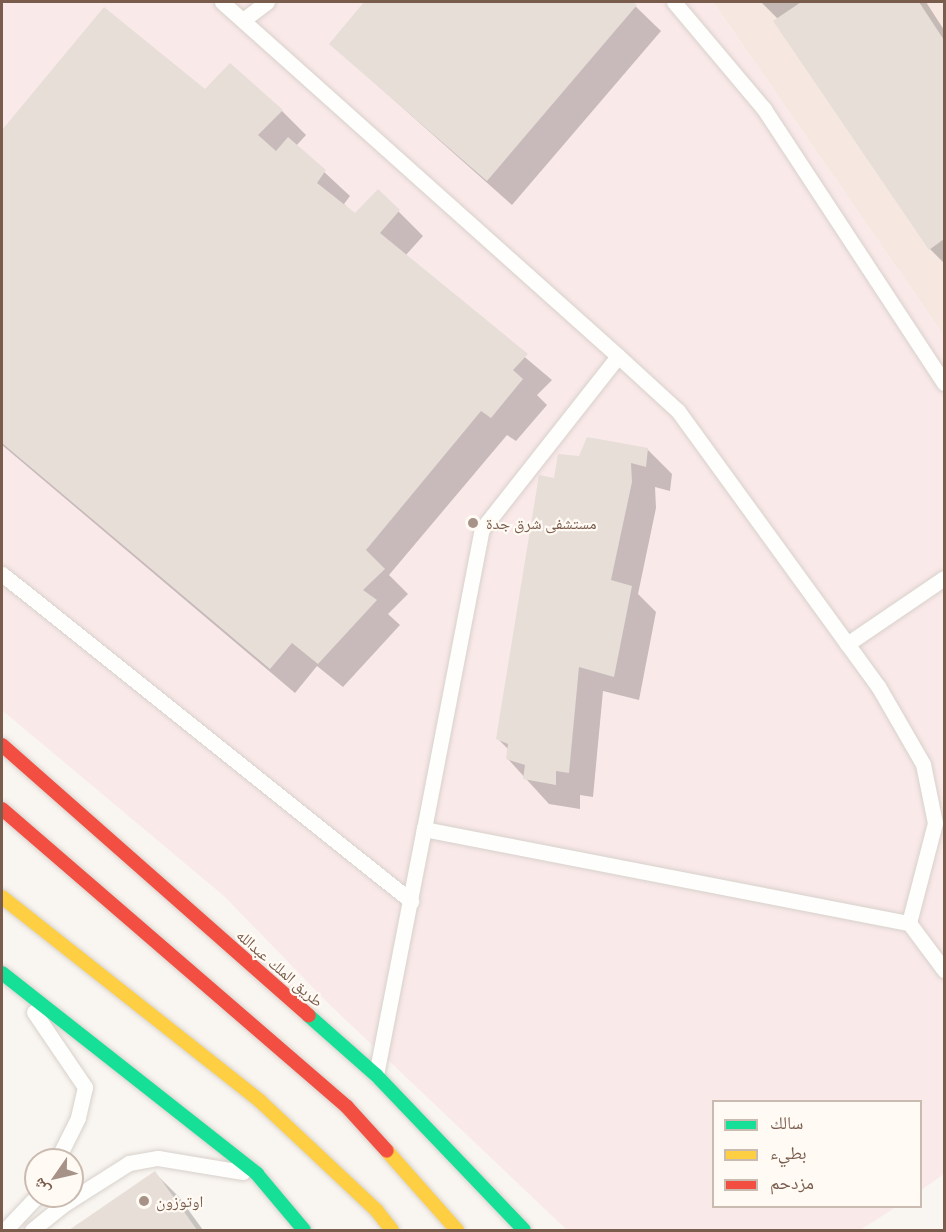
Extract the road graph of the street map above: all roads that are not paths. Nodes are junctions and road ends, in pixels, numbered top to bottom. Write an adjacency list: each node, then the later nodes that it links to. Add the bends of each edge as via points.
1 (222, 2): 4 (lane)
2 (267, 2): 4 (lane)
3 (674, 2): 6 (lane, via 764,109)
4 (243, 20): 5 (lane)
5 (618, 356): 9 (lane, via 678,411); 12 (lane, via 482,529)
6 (945, 382)
7 (2, 574): 14 (lane)
8 (945, 578): 9 (lane)
9 (847, 644): 15 (lane, via 878,686 923,764 935,823)
10 (2, 745): 19 (main road, طريق الملك عبدالله)
11 (2, 809): 28 (main road, via 347,1107)
12 (424, 829): 14 (lane); 15 (lane)
13 (2, 897): 27 (main road, via 260,1101 377,1211)
14 (411, 901): 19 (lane)
15 (909, 922): 16 (lane)
16 (945, 970)
17 (2, 973): 18 (main road)
18 (15, 984): 20 (lane, via 85,1087 78,1118); 21 (main road)
19 (376, 1075): 22 (main road, طريق الملك عبدالله)
20 (63, 1148)
21 (257, 1174): 25 (lane, via 158,1158 129,1163); 26 (main road)
22 (495, 1200): 29 (main road); 30 (main road); 31 (main road, طريق الملك عبدالله)
23 (26, 1208): 24 (lane)
24 (5, 1230)
25 (32, 1230)
26 (304, 1230)
27 (392, 1230)
28 (458, 1230)
29 (509, 1230)
30 (517, 1230)
31 (524, 1230)

